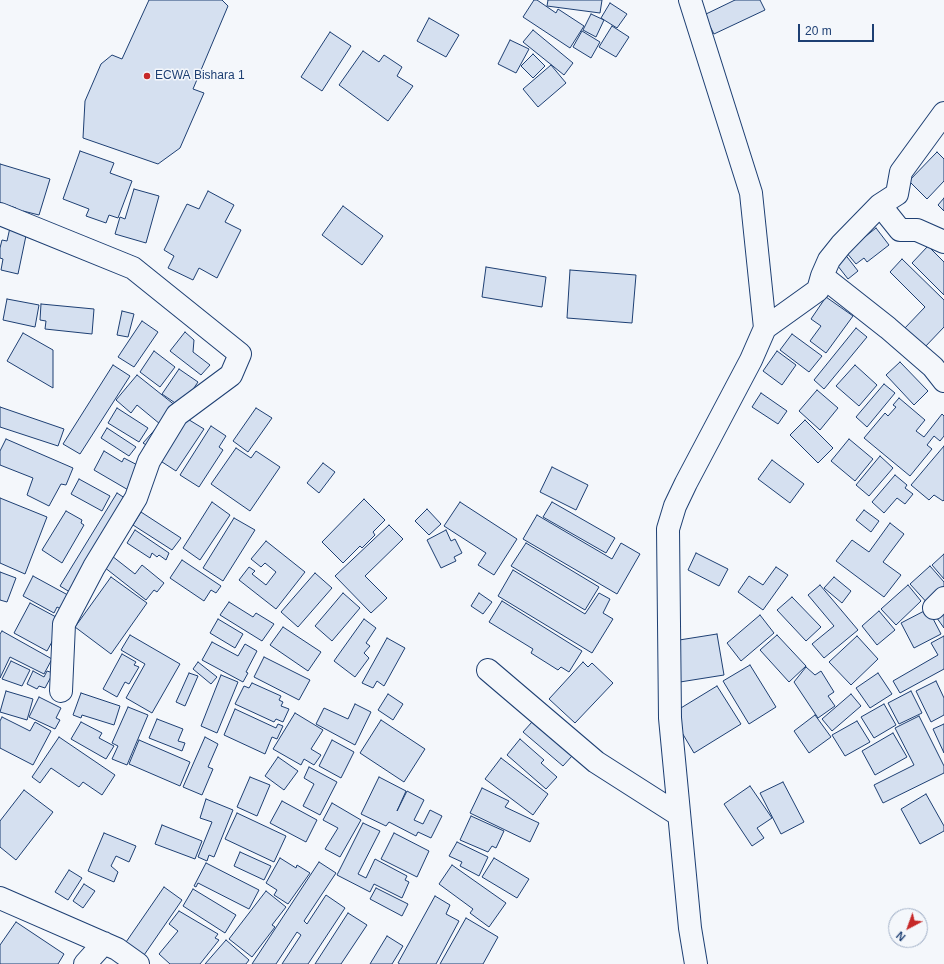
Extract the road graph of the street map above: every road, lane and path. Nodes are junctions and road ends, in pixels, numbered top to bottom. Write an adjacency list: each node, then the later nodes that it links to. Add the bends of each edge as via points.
1 (690, 0): 7 (street, via 751,193)
2 (944, 113): 3 (street, via 901,172 896,194)
3 (880, 205): 5 (street, via 900,230 917,230); 6 (street, via 841,245 829,260)
4 (0, 214): 10 (street, via 134,268 240,354 231,375 177,415 148,461 136,498 94,567 64,624)
5 (944, 242)
6 (822, 276): 7 (street, via 818,290); 8 (street, via 888,328 933,367)
7 (765, 328): 11 (street, via 751,360 686,483 675,506 668,530 670,718)
8 (944, 381)
9 (488, 670): 11 (street, via 596,762)
10 (62, 691)
11 (679, 815): 16 (street)
12 (0, 898): 13 (street)
13 (104, 943): 14 (street); 15 (street)
14 (85, 964)
15 (138, 964)
16 (696, 964)

